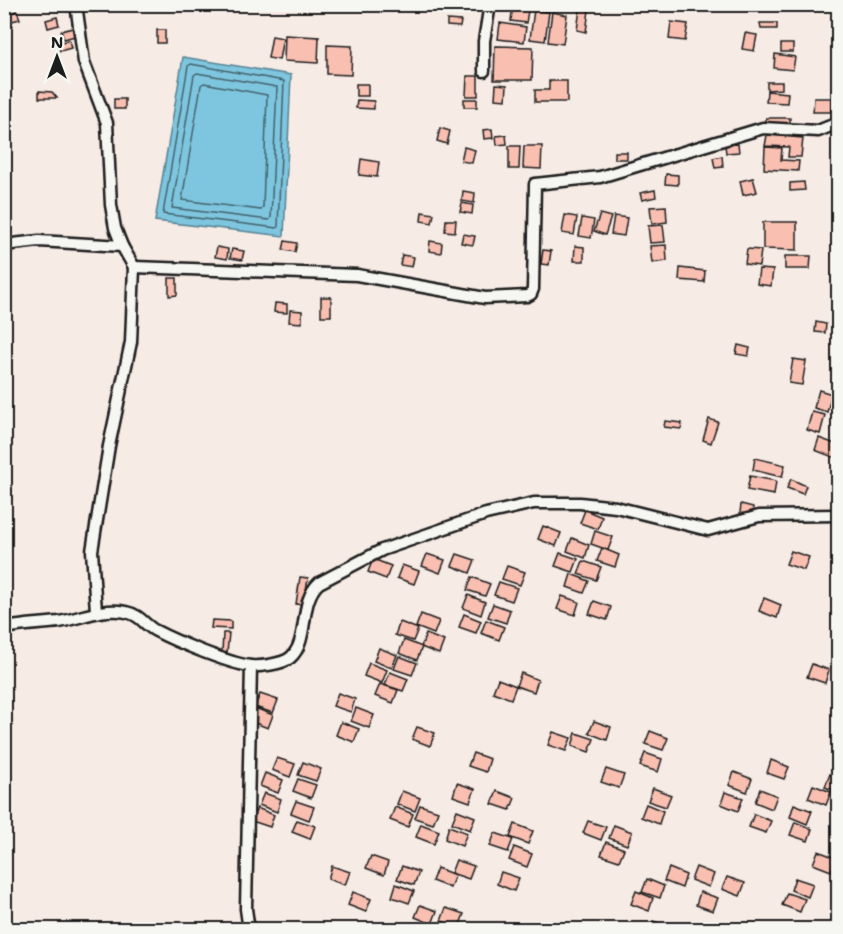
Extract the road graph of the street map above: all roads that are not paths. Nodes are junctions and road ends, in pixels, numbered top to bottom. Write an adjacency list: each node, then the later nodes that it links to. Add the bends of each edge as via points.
1 (76, 4): 6 (street, via 84,62 106,123 111,205)
2 (489, 4): 3 (street)
3 (484, 71)
4 (838, 123): 7 (street, via 818,131 763,128 600,177 535,184 533,289 527,296 485,298 357,275)
5 (4, 245): 6 (street, via 39,241)
6 (122, 246): 7 (street)
7 (134, 267): 9 (street, via 131,342 92,551)
8 (838, 515): 11 (street, via 759,516 708,531 616,507 580,503 534,503 486,514 382,550 319,583 306,606 298,647 291,657)
9 (96, 611): 10 (street, via 61,621); 11 (street, via 125,611 139,616 153,630)
10 (4, 628)
11 (251, 666): 12 (street, via 246,909)
12 (249, 930)

